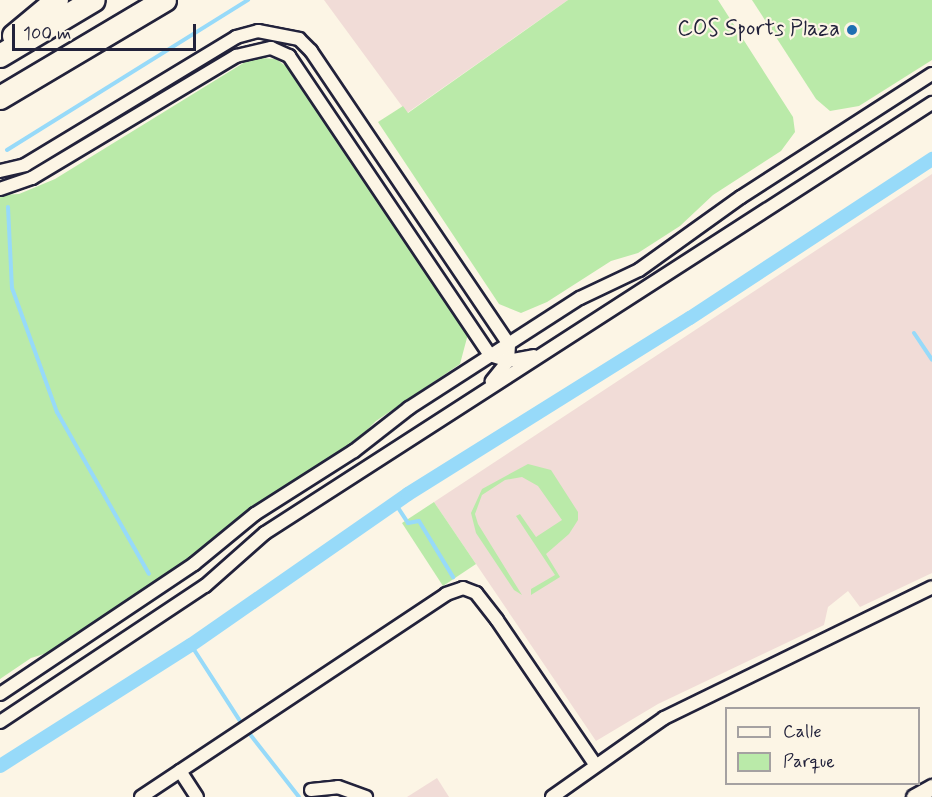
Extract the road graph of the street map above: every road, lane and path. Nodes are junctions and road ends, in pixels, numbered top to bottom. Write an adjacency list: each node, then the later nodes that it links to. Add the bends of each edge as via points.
1 (57, 0): 4 (highway)
2 (94, 0): 5 (highway)
3 (165, 0): 7 (highway)
4 (0, 48)
5 (0, 56)
6 (932, 74): 11 (street, via 741,197 639,270 580,298)
7 (0, 98)
8 (932, 103): 12 (street)
9 (0, 171): 11 (street, via 25,165 236,37 258,31 298,39 311,51)
10 (0, 189): 13 (street, via 32,178 236,56 271,48 289,56)
11 (509, 344): 13 (street); 14 (street)
12 (549, 350): 14 (street); 15 (street)
13 (490, 355): 14 (street); 17 (street, via 409,408 354,451 255,514 194,564)
14 (508, 361): 15 (street)
15 (481, 393): 18 (street, via 265,533 204,586)
16 (932, 587): 19 (street, via 664,718)
17 (0, 694)
18 (0, 722)
19 (595, 764): 20 (street, via 497,620 476,593 463,588 446,594); 26 (street)
20 (180, 771): 23 (street); 24 (street)
21 (932, 787): 27 (street)
22 (311, 790): 25 (street, via 338,787)
23 (141, 797)
24 (197, 797)
25 (366, 797)
26 (552, 797)
27 (914, 797)

